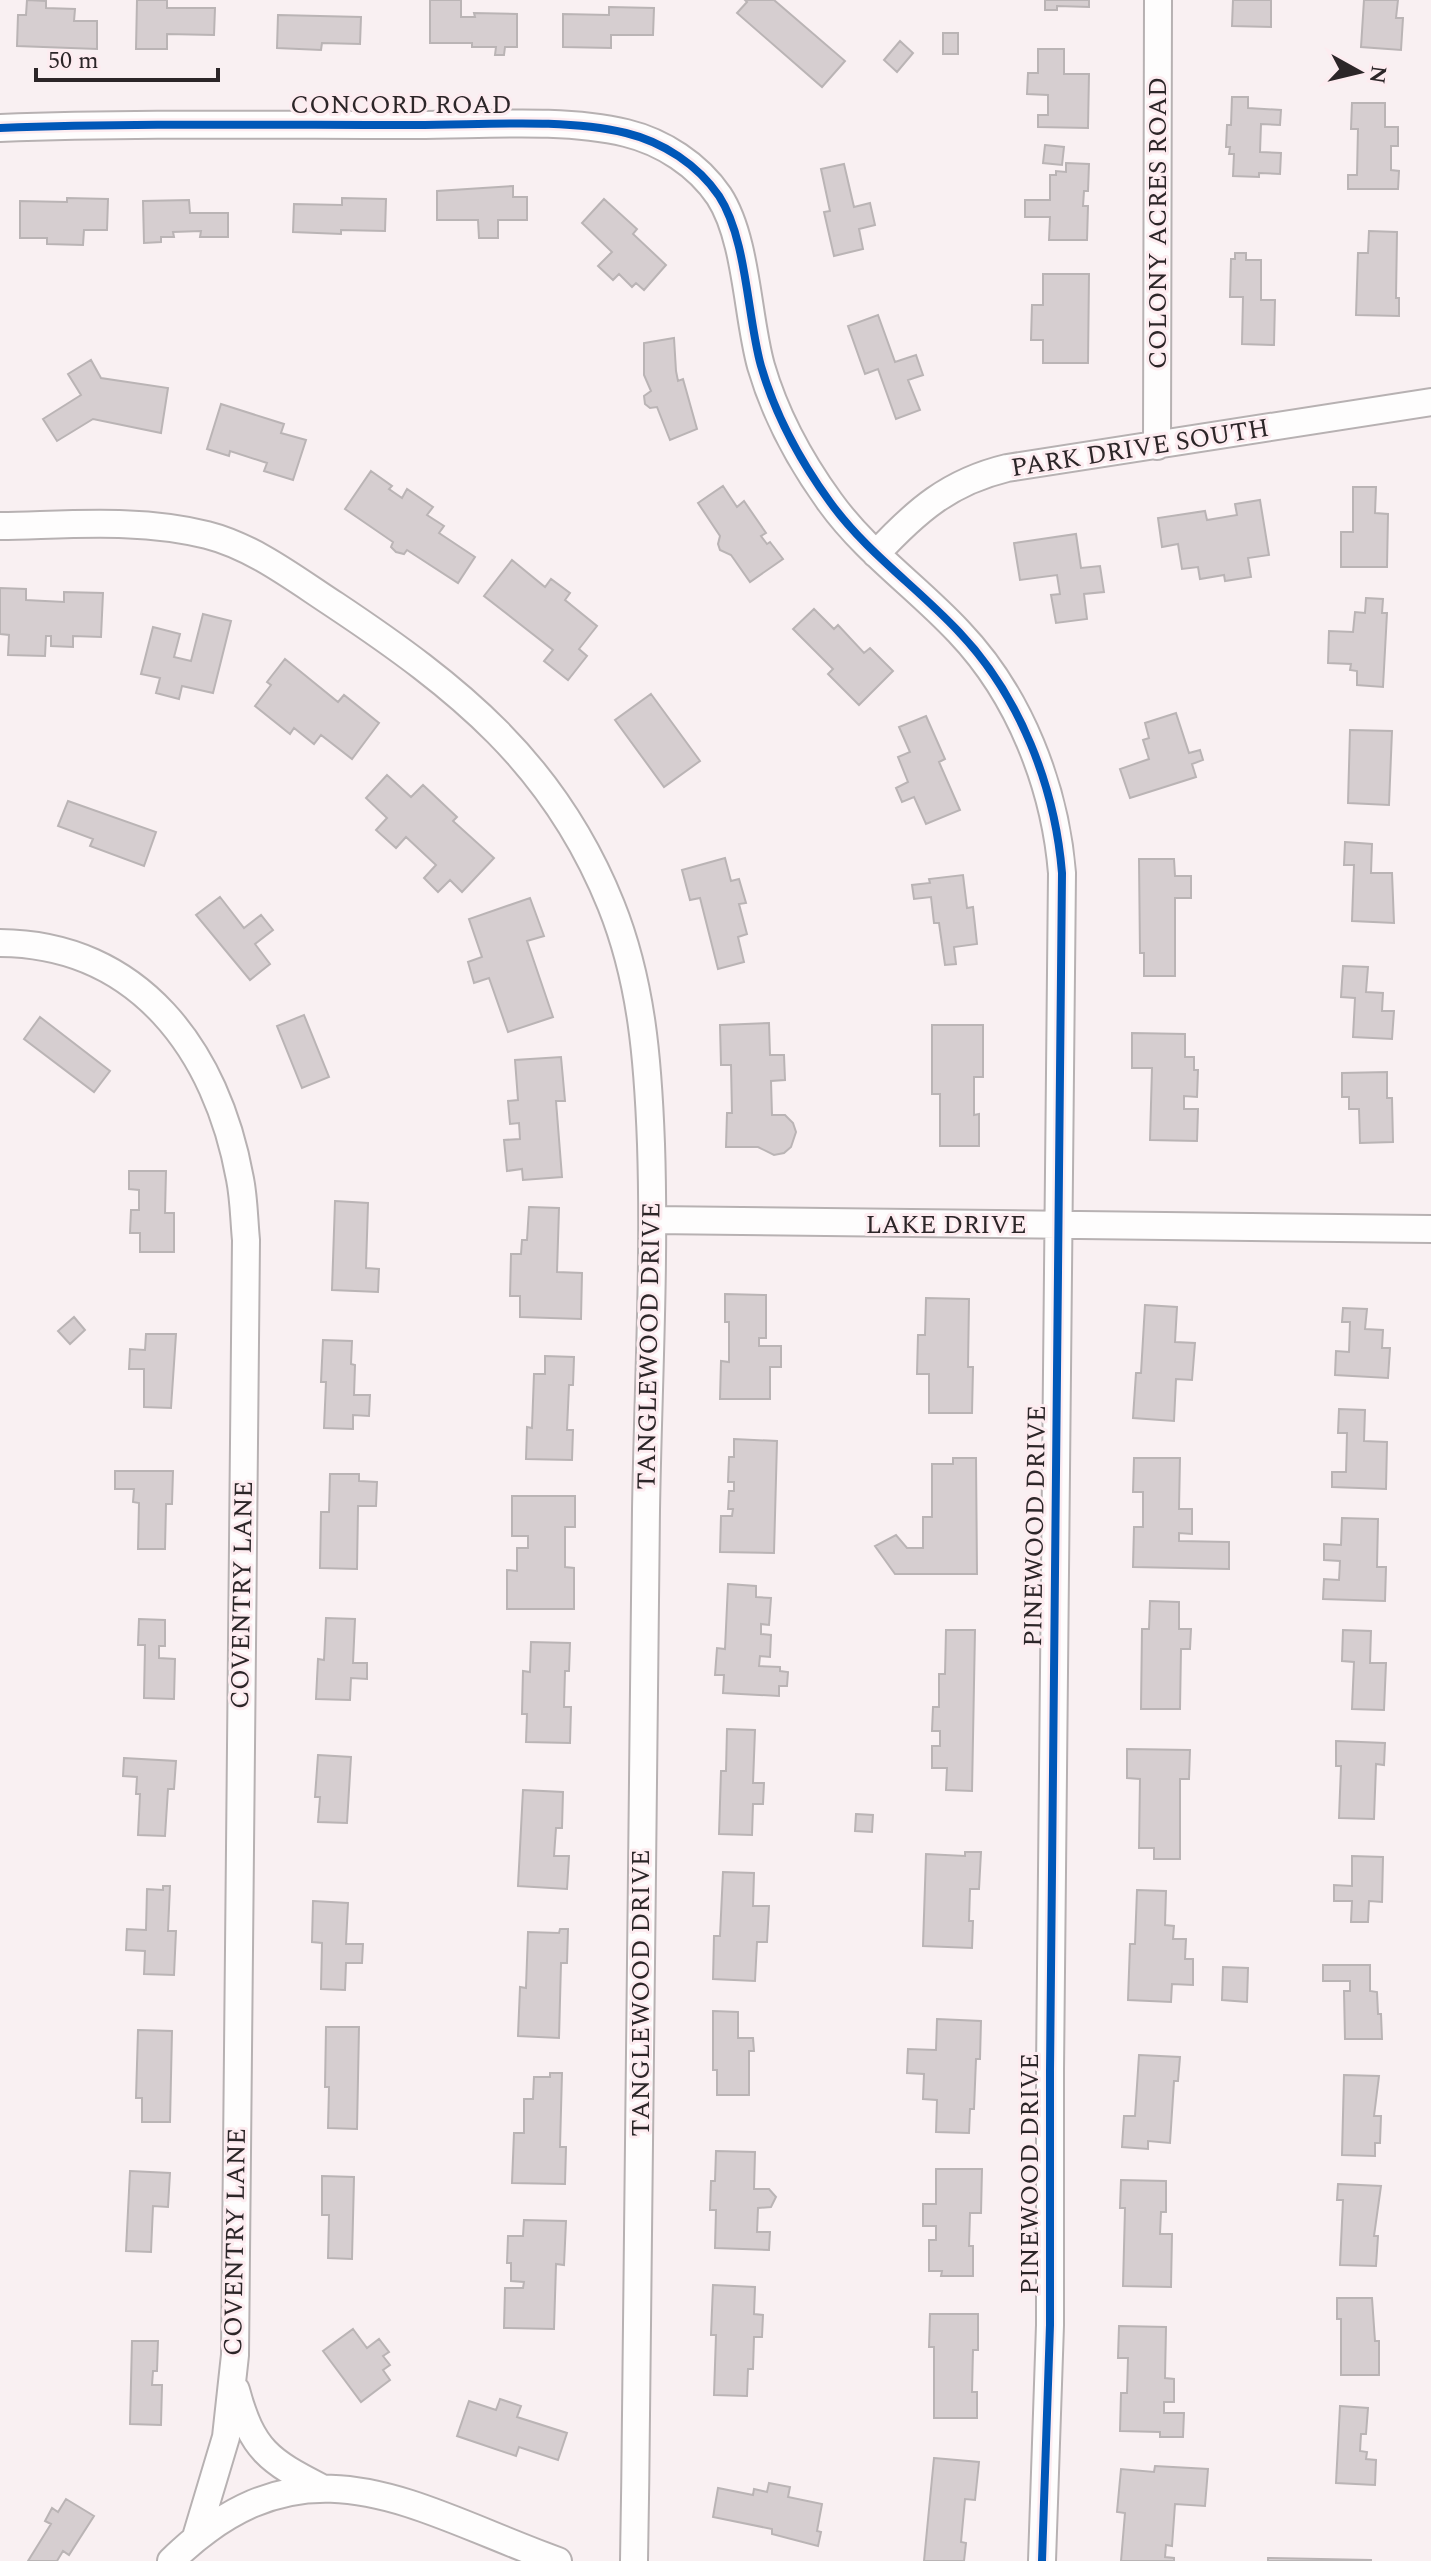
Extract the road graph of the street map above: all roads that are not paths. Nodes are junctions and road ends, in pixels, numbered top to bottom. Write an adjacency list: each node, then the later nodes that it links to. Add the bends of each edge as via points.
1 (1158, 0): 4 (street, COLONY ACRES ROAD)
2 (0, 128): 6 (street, CONCORD ROAD, via 529,124 624,133 663,147 702,176 724,206 738,247 761,367 780,415 830,502)
3 (1431, 402): 4 (street, PARK DRIVE SOUTH)
4 (1157, 446): 6 (street, PARK DRIVE SOUTH, via 984,474 927,504)
5 (0, 526): 8 (street, TANGLEWOOD DRIVE, via 120,524 221,539 277,567 404,651 501,733 567,815 621,931 648,1063)
6 (876, 554): 9 (street, PINEWOOD DRIVE, via 971,645 1023,729 1053,808 1062,873)
7 (0, 943): 11 (street, COVENTRY LANE, via 48,946 88,958 134,985 160,1009 200,1066 220,1107 241,1181 246,1255)
8 (653, 1220): 9 (street, LAKE DRIVE); 16 (street, TANGLEWOOD DRIVE)
9 (1059, 1225): 10 (street, LAKE DRIVE); 17 (street, PINEWOOD DRIVE, via 1050,2325)
10 (1431, 1229)
11 (233, 2379): 12 (street, COVENTRY LANE, via 247,2426 266,2454); 13 (street, COVENTRY LANE, via 226,2437)
12 (324, 2489): 13 (street, via 271,2496); 15 (street, via 407,2501)
13 (196, 2537): 14 (street)
14 (171, 2561)
15 (558, 2561)
16 (634, 2561)
17 (1042, 2561)

